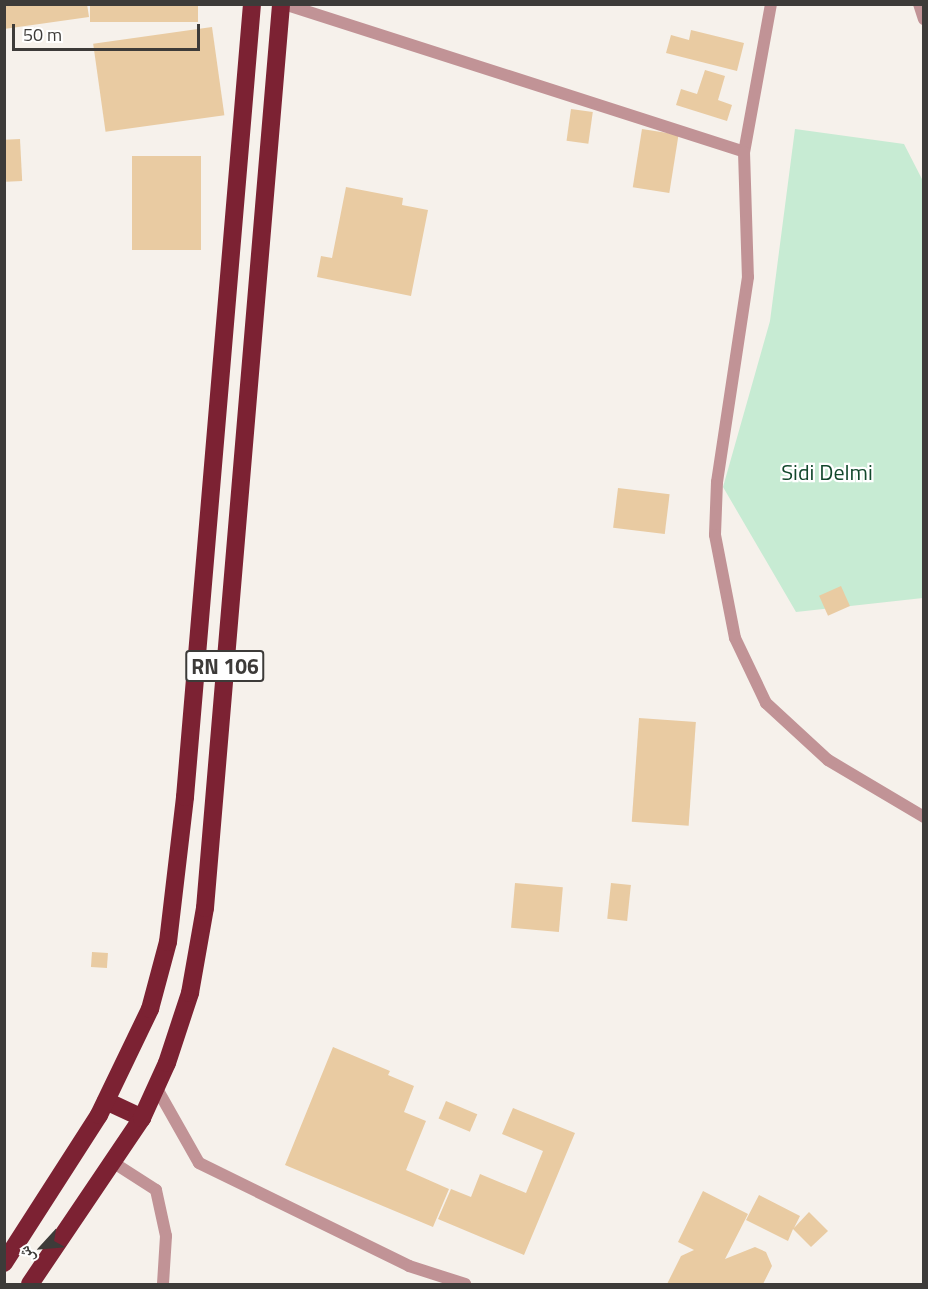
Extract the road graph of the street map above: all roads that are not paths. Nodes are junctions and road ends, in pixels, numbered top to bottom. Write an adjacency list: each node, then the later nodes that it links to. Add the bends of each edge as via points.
1 (252, 4): 9 (highway, RN 106, via 168,942 150,1009)
2 (282, 4): 6 (street); 8 (highway, RN 106, via 205,908 190,993)
3 (771, 4): 6 (street)
4 (919, 4): 5 (street)
5 (924, 19)
6 (744, 152): 7 (street, via 748,278 717,482 715,535 735,638 766,703 828,760)
7 (924, 817)
8 (156, 1087): 10 (highway, RN 106); 15 (street, via 200,1163 409,1266)
9 (106, 1101): 10 (highway); 12 (highway, RN 106)
10 (142, 1118): 11 (highway, RN 106)
11 (114, 1163): 13 (highway, RN 106); 14 (street, via 156,1190 166,1236)
12 (4, 1263)
13 (30, 1284)
14 (163, 1284)
15 (465, 1284)

